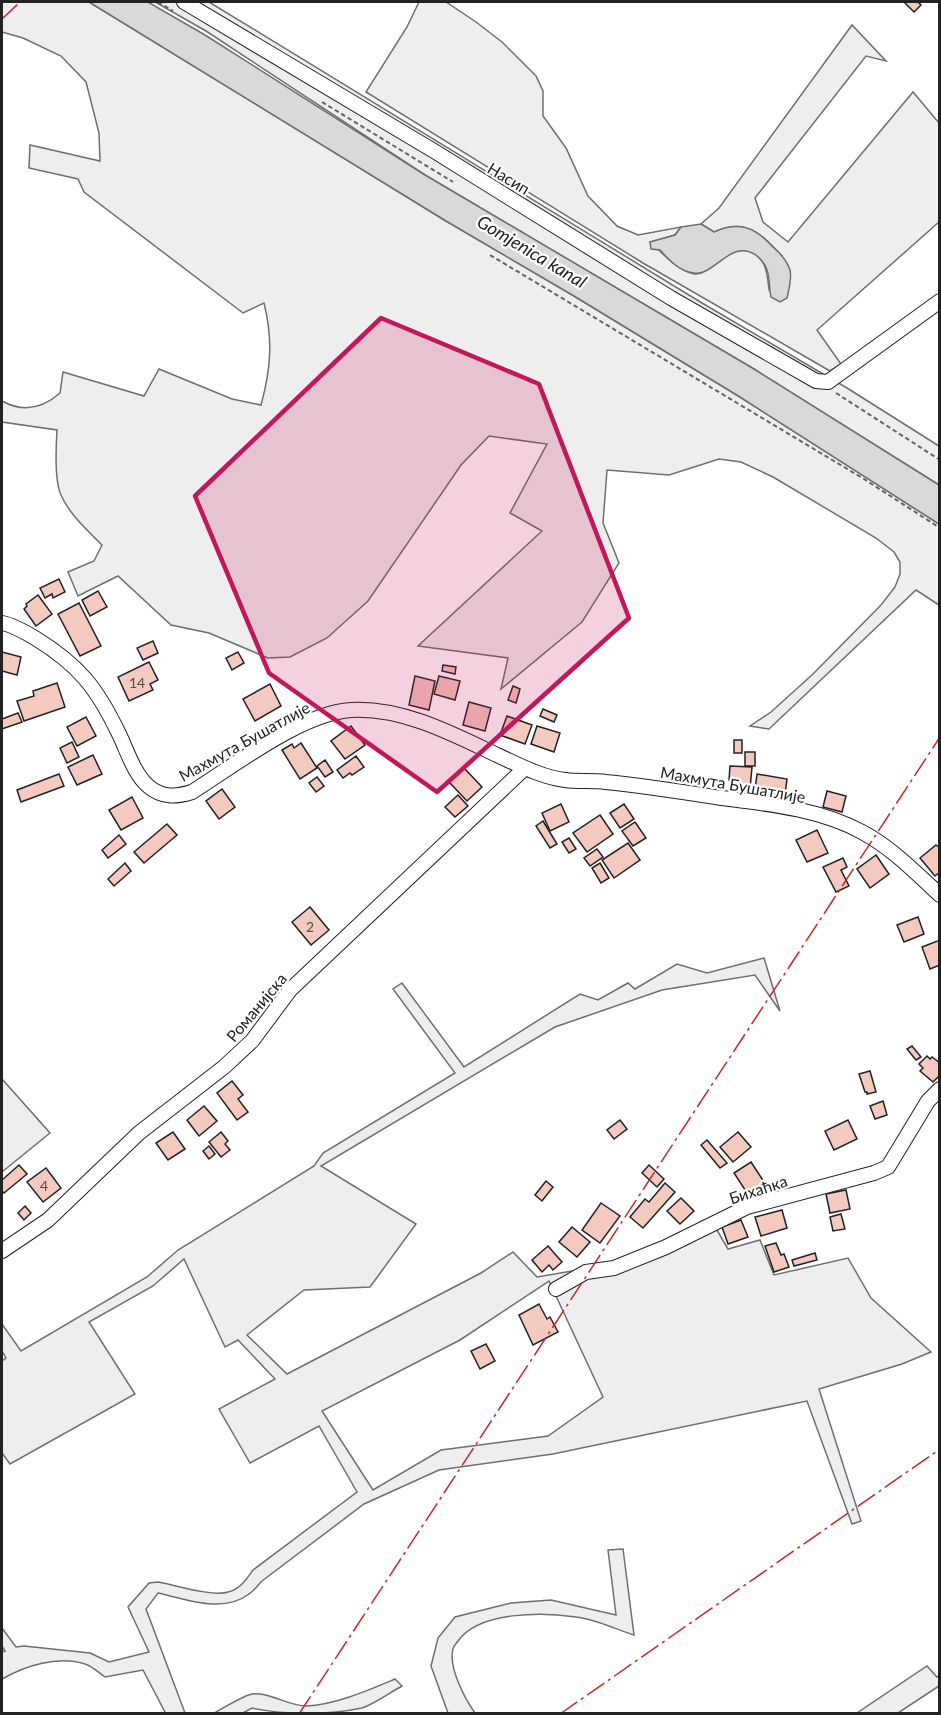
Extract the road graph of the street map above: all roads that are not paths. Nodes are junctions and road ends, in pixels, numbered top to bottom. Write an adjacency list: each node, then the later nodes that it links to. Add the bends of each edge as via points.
1 (184, 2): 2 (street, Насип, via 680,303 816,381 828,382)
2 (939, 301)
3 (2, 623): 4 (street, Махмута Бушатлије, via 51,648 87,680 104,703 138,773 148,786 163,795 192,792 291,730 327,713 353,710 424,723)
4 (524, 769): 5 (street, Махмута Бушатлије, via 565,780 640,785 776,805 825,817 883,844); 7 (street, Романијска, via 290,990 252,1041 224,1067 139,1133 48,1220)
5 (939, 895)
6 (939, 1089): 8 (street, Бихаћка, via 888,1167 747,1207 666,1247 614,1268 586,1272)
7 (2, 1251)
8 (556, 1289)

